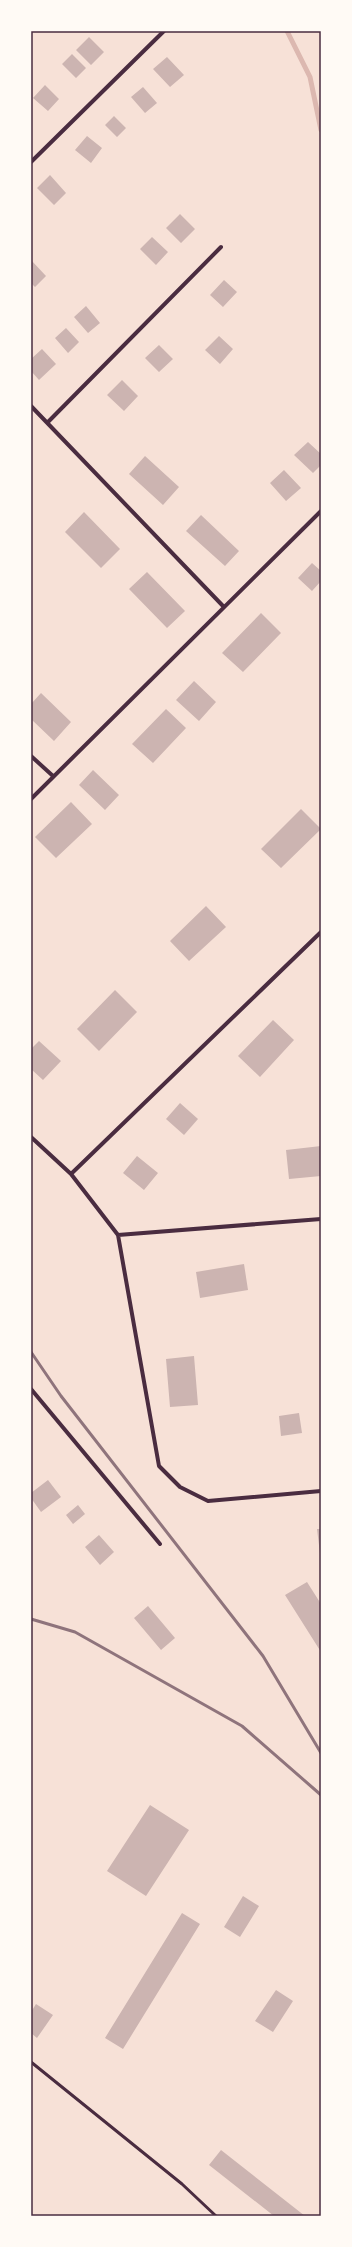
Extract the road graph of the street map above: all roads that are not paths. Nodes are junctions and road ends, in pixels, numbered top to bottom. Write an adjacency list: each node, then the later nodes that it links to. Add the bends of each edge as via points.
1 (164, 31): 2 (street)
2 (31, 162)
3 (221, 247): 5 (street)
4 (31, 406): 5 (street)
5 (48, 422): 7 (street)
6 (321, 511): 7 (street)
7 (223, 606): 9 (street)
8 (31, 756): 9 (street)
9 (53, 776): 10 (street)
10 (31, 799)
11 (321, 932): 13 (street)
12 (31, 1137): 13 (street)
13 (71, 1174): 15 (street)
14 (321, 1219): 15 (street)
15 (118, 1235): 17 (street, via 159,1466 180,1487 208,1502)
16 (31, 1389): 18 (street)
17 (321, 1491)
18 (160, 1544)
19 (31, 2062): 20 (lane, via 182,2184)
20 (216, 2216)

